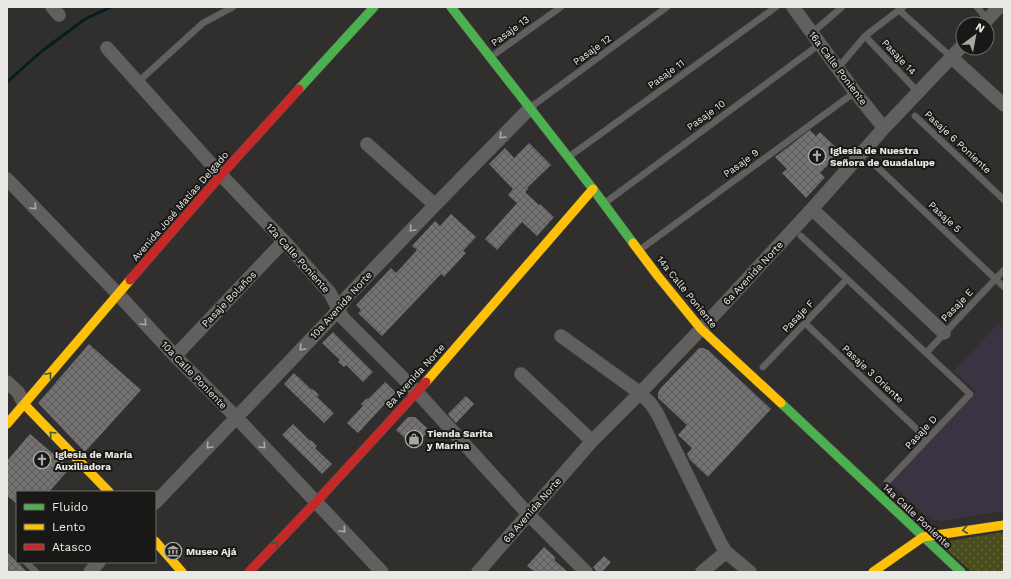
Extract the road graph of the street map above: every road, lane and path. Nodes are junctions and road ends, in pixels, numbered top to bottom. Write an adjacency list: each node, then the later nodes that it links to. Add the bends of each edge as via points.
1 (232, 7): 22 (lane, via 203,23)
2 (374, 7): 32 (street, Avenida José Matías Delgado)
3 (451, 7): 20 (street, 14a Calle Poniente)
4 (561, 7): 20 (lane, Pasaje 13)
5 (667, 7): 26 (lane, Pasaje 12)
6 (776, 7): 30 (lane, Pasaje 11)
7 (793, 7): 14 (street, 16a Calle Poniente)
8 (842, 7): 14 (lane)
9 (977, 7): 12 (lane)
10 (999, 7): 13 (street)
11 (901, 8): 15 (lane); 19 (lane)
12 (982, 16)
13 (991, 16)
14 (812, 33): 16 (street, 16a Calle Poniente)
15 (865, 36): 21 (lane); 24 (lane, Pasaje 14)
16 (820, 44): 21 (street, 16a Calle Poniente); 36 (lane, Pasaje 10)
17 (107, 48): 22 (street, 12a Calle Poniente)
18 (955, 53): 19 (street, 6a Avenida Norte)
19 (951, 57): 24 (street, 6a Avenida Norte); 25 (street)
20 (491, 58): 26 (street, 14a Calle Poniente)
21 (838, 68): 23 (street, 16a Calle Poniente)
22 (138, 82): 32 (street, 12a Calle Poniente)
23 (855, 92): 28 (street, 16a Calle Poniente); 41 (lane, Pasaje 9)
24 (918, 92): 28 (street, 6a Avenida Norte)
25 (1004, 105)
26 (530, 108): 30 (street, 14a Calle Poniente); 37 (street, 10a Avenida Norte, one-way to 37)
27 (915, 116): 35 (lane, Pasaje 6 Poniente)
28 (884, 128): 38 (street, 6a Avenida Norte)
29 (367, 144): 37 (street)
30 (568, 158): 34 (street, 14a Calle Poniente)
31 (872, 162): 44 (lane, Pasaje 5)
32 (221, 175): 40 (street, 12a Calle Poniente); 46 (street, Avenida José Matías Delgado)
33 (7, 179): 46 (street, 10a Calle Poniente, one-way to 46)
34 (593, 189): 36 (street, 14a Calle Poniente); 57 (street, 8a Avenida Norte)
35 (1004, 200)
36 (604, 203): 41 (street, 14a Calle Poniente)
37 (435, 205): 47 (street, 10a Avenida Norte, one-way to 47)
38 (812, 209): 49 (street, 6a Avenida Norte); 50 (street)
39 (801, 236): 43 (lane)
40 (284, 241): 47 (street, 12a Calle Poniente, via 330,293); 53 (street, Pasaje Bolaños)
41 (639, 250): 49 (street, 14a Calle Poniente)
42 (1004, 270): 44 (lane, Pasaje E)
43 (847, 279): 48 (lane, Pasaje F); 52 (lane)
44 (996, 279): 45 (lane, Pasaje 5); 50 (lane, Pasaje E)
45 (1004, 287)
46 (118, 294): 53 (street, 10a Calle Poniente, one-way to 53); 59 (street, Avenida José Matías Delgado, one-way to 46)
47 (338, 309): 57 (street, 12a Calle Poniente, via 342,318); 60 (street, 10a Avenida Norte, one-way to 60)
48 (805, 323): 54 (lane, Pasaje F); 62 (lane, Pasaje 3 Oriente)
49 (701, 329): 58 (street, 6a Avenida Norte); 70 (street, 14a Calle Poniente)
50 (944, 333): 52 (lane, Pasaje E)
51 (561, 336): 58 (street)
52 (926, 353): 62 (lane, Pasaje D, via 970,394)
53 (175, 356): 60 (street, 10a Calle Poniente)
54 (763, 367)
55 (521, 374): 63 (street)
56 (7, 382): 59 (street, via 18,392)
57 (417, 392): 67 (street, 8a Avenida Norte); 68 (street, 12a Calle Poniente)
58 (640, 393): 63 (street, 6a Avenida Norte); 72 (street, via 657,413)
59 (24, 404): 61 (street, Avenida José Matías Delgado); 65 (street, one-way to 59)
60 (236, 417): 66 (street, 10a Avenida Norte, one-way to 66); 67 (street, 10a Calle Poniente, one-way to 67)
61 (7, 424)
62 (927, 440): 64 (lane, Pasaje D)
63 (592, 441): 68 (street, 6a Avenida Norte)
64 (887, 482)
65 (108, 491)
66 (156, 502)
67 (316, 502): 78 (street, 8a Avenida Norte, one-way to 67); 79 (street, 10a Calle Poniente, one-way to 79)
68 (528, 514): 80 (street, 6a Avenida Norte); 81 (street, 12a Calle Poniente)
69 (1004, 525): 70 (street, one-way to 70)
70 (923, 537): 84 (street); 85 (street, 14a Calle Poniente)
71 (156, 542): 77 (street)
72 (726, 552): 82 (street); 83 (street)
73 (27, 563): 75 (lane)
74 (98, 563): 76 (street)
75 (36, 572)
76 (90, 572)
77 (182, 572)
78 (249, 572)
79 (382, 572)
80 (478, 572)
81 (586, 572)
82 (702, 572)
83 (750, 572)
84 (873, 572)
85 (961, 572)

